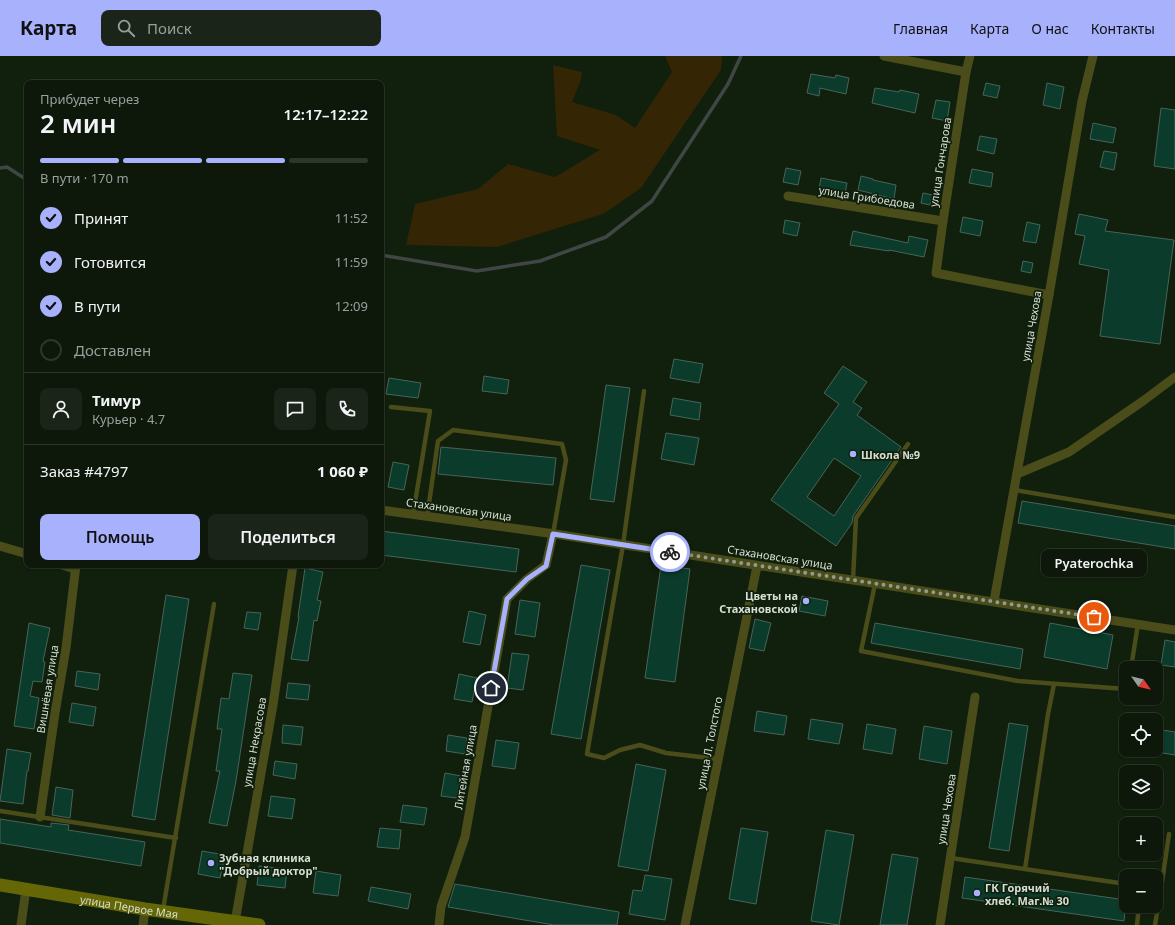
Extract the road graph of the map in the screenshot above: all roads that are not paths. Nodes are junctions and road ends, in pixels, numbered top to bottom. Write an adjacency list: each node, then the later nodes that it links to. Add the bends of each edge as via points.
1 (884, 56): 4 (street)
2 (970, 56): 4 (street, улица Гончарова)
3 (1093, 56): 7 (street, улица Чехова, via 1082,101)
4 (966, 72): 6 (street, улица Гончарова)
5 (788, 196): 6 (street, улица Грибоедова)
6 (943, 221): 7 (street, улица Гончарова, via 936,273)
7 (1049, 295): 12 (street, улица Чехова)
8 (1175, 377): 12 (street, via 1069,452)
9 (644, 391): 19 (lane)
10 (392, 407): 15 (lane, via 430,411)
11 (908, 444): 25 (lane, via 856,518)
12 (1017, 474): 13 (street, улица Чехова)
13 (1014, 490): 17 (lane); 27 (street, улица Чехова)
14 (384, 510): 15 (street, Стахановская улица)
15 (413, 515): 16 (street, Стахановская улица)
16 (427, 516): 18 (street, Стахановская улица); 18 (lane, via 438,441 452,430 562,444 566,460)
17 (1175, 517)
18 (553, 534): 19 (street, Стахановская улица); 54 (street, Литейная улица, via 546,566 527,579 507,599 465,837 441,907)
19 (623, 545): 22 (street, Стахановская улица); 35 (lane, via 587,754 604,758 620,750 640,746 666,753)
20 (0, 546): 21 (street)
21 (24, 553)
22 (757, 566): 25 (street, Стахановская улица); 35 (street, улица Л. Толстого)
23 (76, 568): 37 (street, Вишнёвая улица)
24 (293, 568): 50 (street, улица Некрасова, via 273,704)
25 (853, 580): 26 (street, Стахановская улица)
26 (875, 584): 27 (street, Стахановская улица); 32 (lane, via 861,651 1018,681)
27 (994, 601): 29 (street, Стахановская улица)
28 (214, 604): 39 (lane)
29 (1138, 624): 30 (street, Стахановская улица); 31 (lane)
30 (1175, 630)
31 (1132, 661)
32 (1054, 684): 33 (lane); 41 (lane)
33 (1119, 689)
34 (975, 697): 40 (street, улица Чехова)
35 (718, 759): 55 (street, улица Л. Толстого)
36 (0, 811): 37 (lane)
37 (40, 817): 39 (lane)
38 (1169, 834): 42 (lane)
39 (176, 838): 47 (lane)
40 (951, 858): 41 (lane); 56 (street, улица Чехова)
41 (1025, 869): 43 (lane)
42 (1162, 869)
43 (1119, 883)
44 (0, 885): 45 (street, улица Первое Мая)
45 (26, 889): 46 (street, улица Первое Мая); 51 (street)
46 (145, 909): 47 (street, улица Первое Мая); 52 (street)
47 (163, 912): 50 (street, улица Первое Мая)
48 (1138, 913): 57 (lane)
49 (1157, 913): 58 (lane)
50 (235, 922): 53 (street, улица Первое Мая)
51 (21, 925)
52 (143, 925)
53 (259, 925)
54 (439, 925)
55 (685, 925)
56 (940, 925)
57 (1137, 925)
58 (1156, 925)

